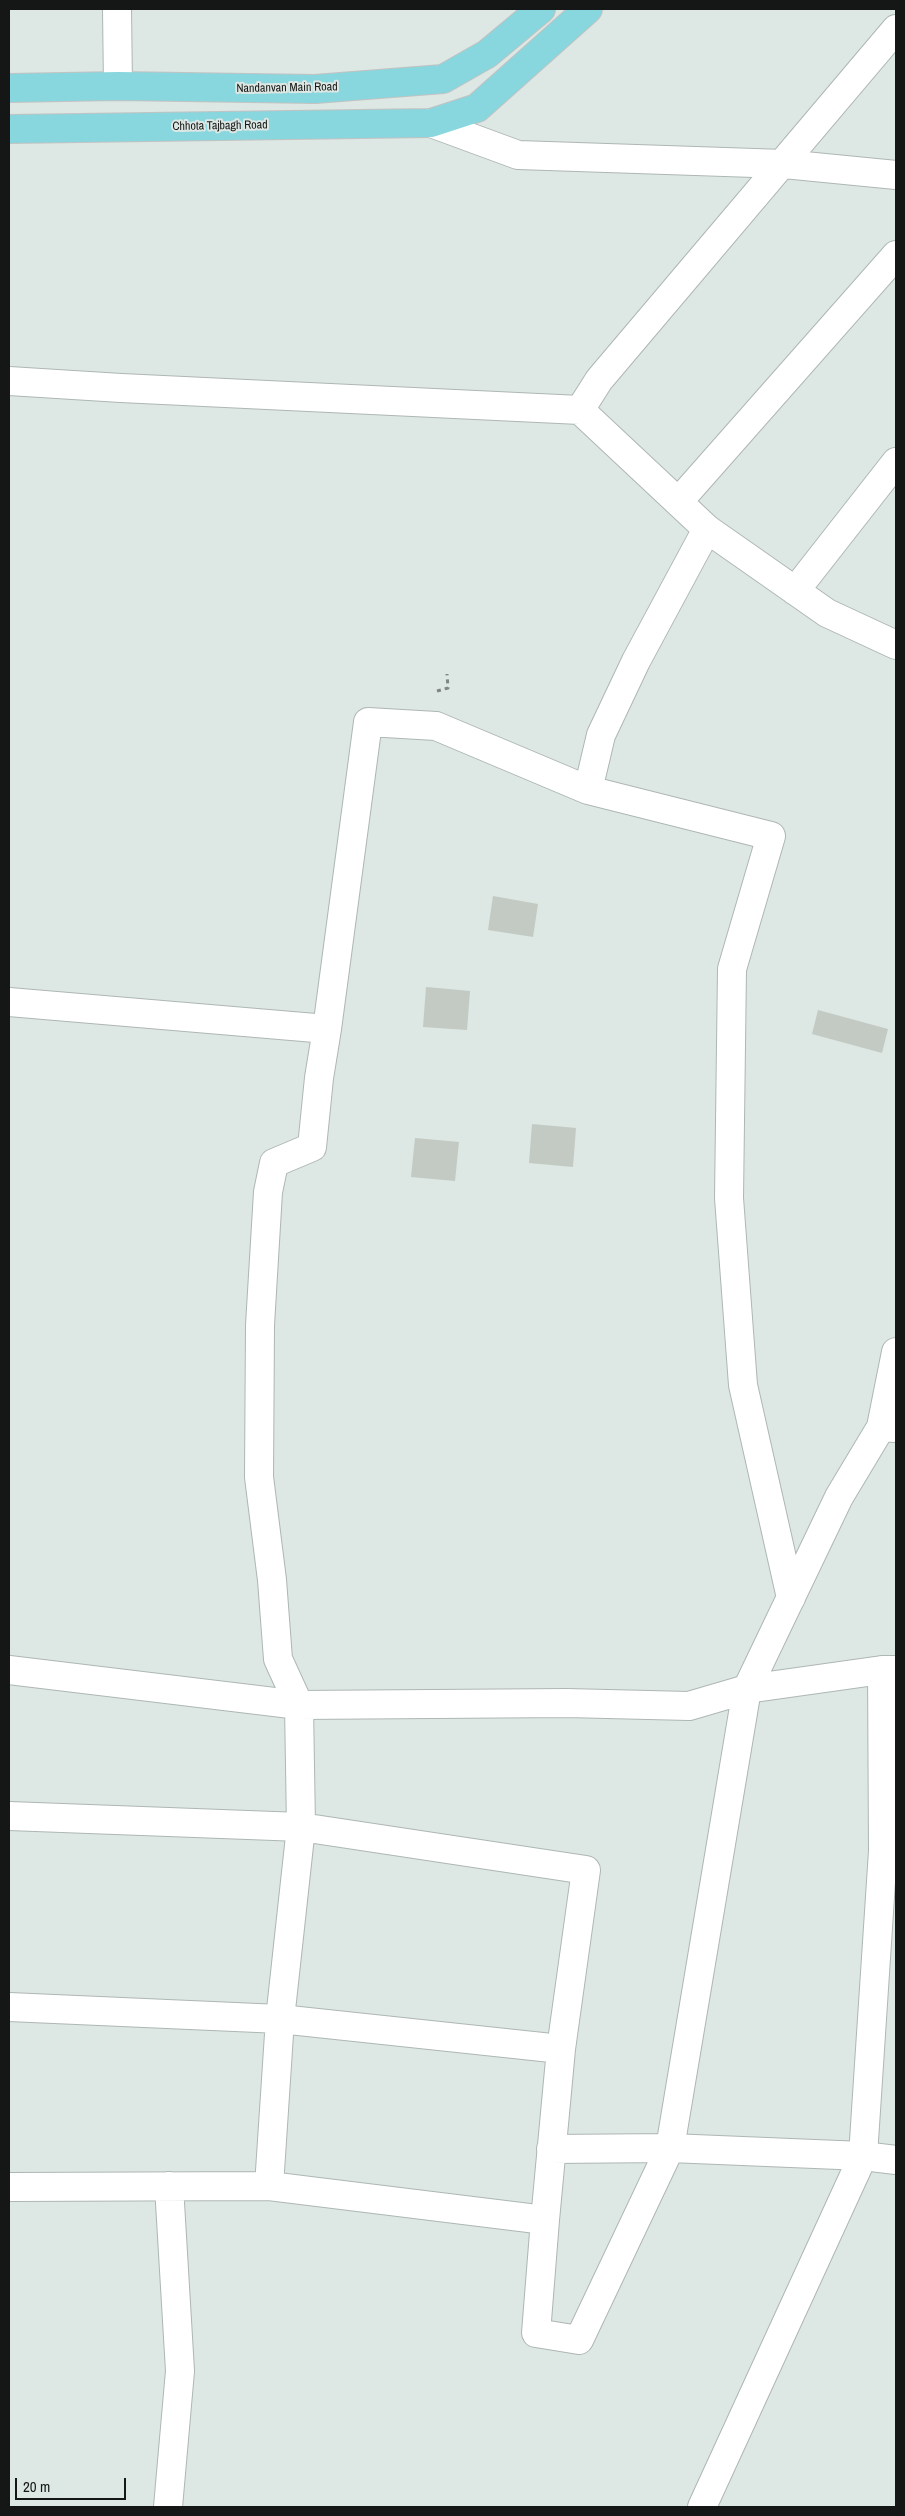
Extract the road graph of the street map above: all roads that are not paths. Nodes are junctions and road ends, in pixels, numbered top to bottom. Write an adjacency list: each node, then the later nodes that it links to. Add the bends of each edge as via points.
1 (117, 9): 5 (street)
2 (541, 9): 5 (main road, Nandanvan Main Road, via 486,54 443,79 315,89)
3 (588, 9): 7 (main road, Chhota Tajbagh Road, via 477,108)
4 (896, 29): 9 (street)
5 (118, 86): 6 (main road, Nandanvan Main Road)
6 (9, 88)
7 (431, 123): 8 (main road, Chhota Tajbagh Road); 9 (street, via 518,155)
8 (9, 129)
9 (784, 164): 10 (street); 13 (street, via 599,380)
10 (896, 175)
11 (896, 255): 15 (street)
12 (9, 380): 13 (street)
13 (580, 410): 15 (street)
14 (896, 462): 17 (street)
15 (679, 502): 16 (street)
16 (707, 528): 17 (street); 19 (street, via 636,661 601,735)
17 (795, 591): 18 (street, via 827,613)
18 (896, 645)
19 (588, 790): 21 (street, via 436,726 368,722); 24 (street, via 771,836 732,969 729,1198 743,1385)
20 (9, 1002): 21 (street)
21 (327, 1029): 28 (street, via 318,1078 312,1147 274,1163 268,1192 260,1325 258,1477 272,1580 278,1658)
22 (896, 1352): 23 (street)
23 (889, 1428): 24 (street, via 839,1497)
24 (791, 1598): 27 (street)
25 (9, 1670): 28 (street)
26 (889, 1670): 27 (street); 36 (street, via 883,1851)
27 (747, 1689): 28 (street, via 688,1706 567,1703); 34 (street)
28 (299, 1705): 30 (street)
29 (9, 1816): 30 (street)
30 (301, 1827): 32 (street); 33 (street, via 586,1870)
31 (9, 2007): 32 (street)
32 (280, 2019): 33 (street); 39 (street)
33 (561, 2049): 35 (street)
34 (670, 2148): 35 (street); 36 (street); 41 (street, via 579,2340 536,2333)
35 (551, 2149): 41 (street)
36 (863, 2156): 37 (street); 43 (street)
37 (896, 2160)
38 (169, 2186): 39 (street); 40 (street); 42 (street, via 180,2371)
39 (270, 2186): 41 (street)
40 (9, 2187)
41 (545, 2220)
42 (168, 2507)
43 (702, 2507)

